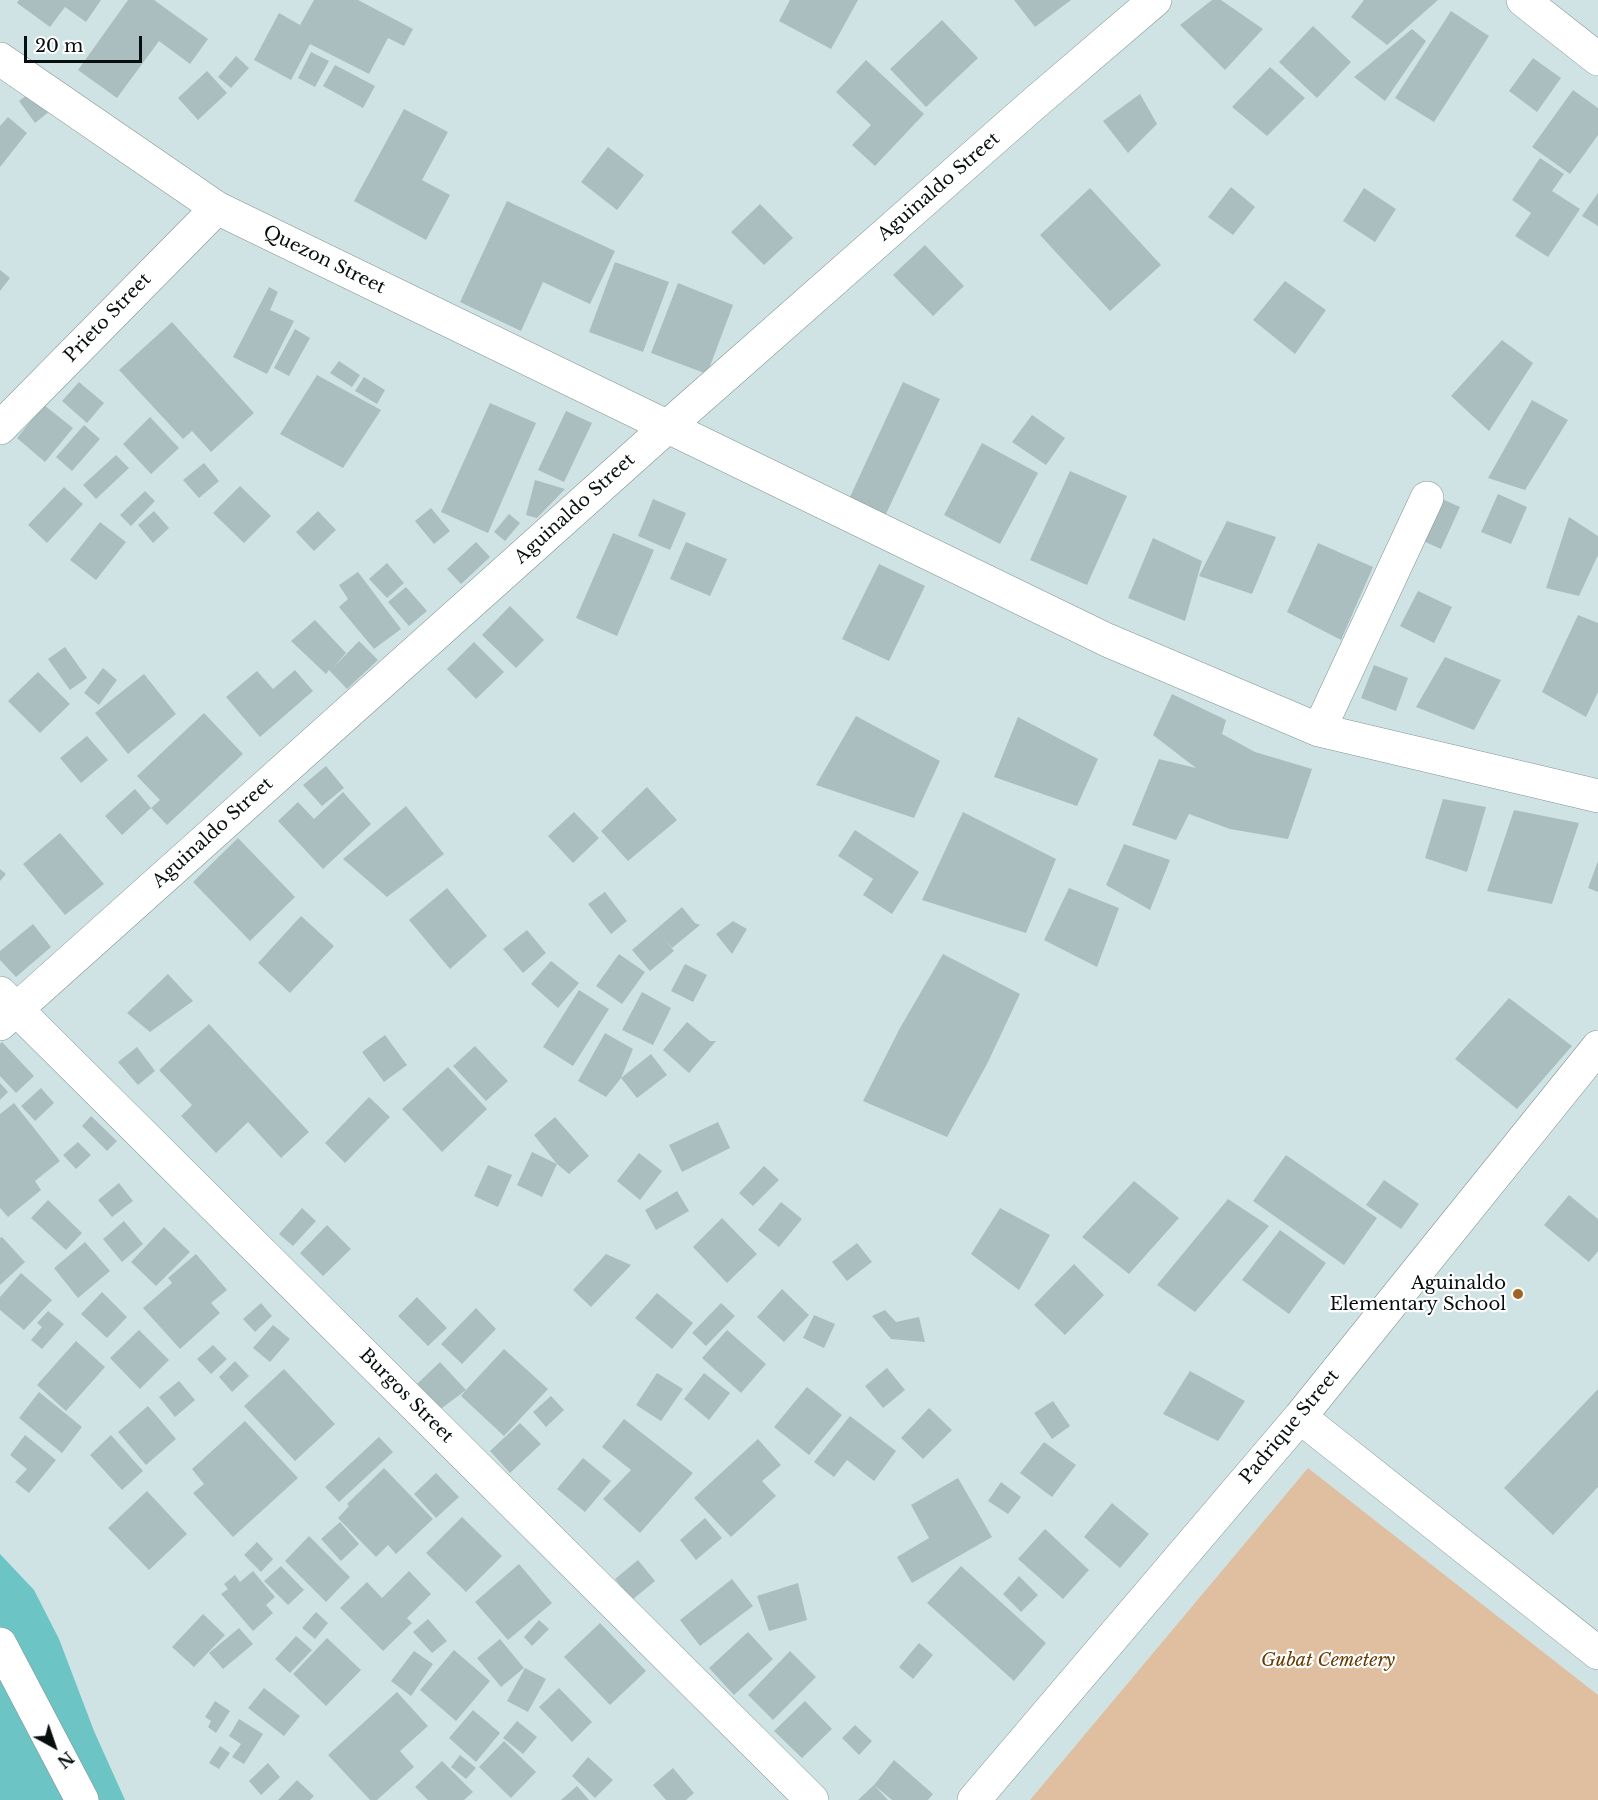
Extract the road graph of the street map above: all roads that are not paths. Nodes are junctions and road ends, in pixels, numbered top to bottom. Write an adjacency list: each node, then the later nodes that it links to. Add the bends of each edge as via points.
1 (1155, 0): 6 (street, Aguinaldo Street)
2 (1523, 0): 4 (street)
3 (0, 58): 5 (street, Quezon Street)
4 (1598, 59)
5 (217, 208): 6 (street, Quezon Street); 7 (street, Prieto Street)
6 (667, 427): 9 (street, Quezon Street, via 1107,640); 11 (street, Aguinaldo Street)
7 (0, 428)
8 (1427, 498): 9 (street)
9 (1319, 730): 10 (street, Quezon Street)
10 (1598, 796)
11 (6, 1009): 17 (street, Burgos Street)
12 (1598, 1047): 13 (street, Padrique Street)
13 (1300, 1417): 15 (street); 18 (street, Padrique Street)
14 (0, 1644): 16 (street)
15 (1598, 1653)
16 (82, 1800)
17 (812, 1800)
18 (974, 1800)

